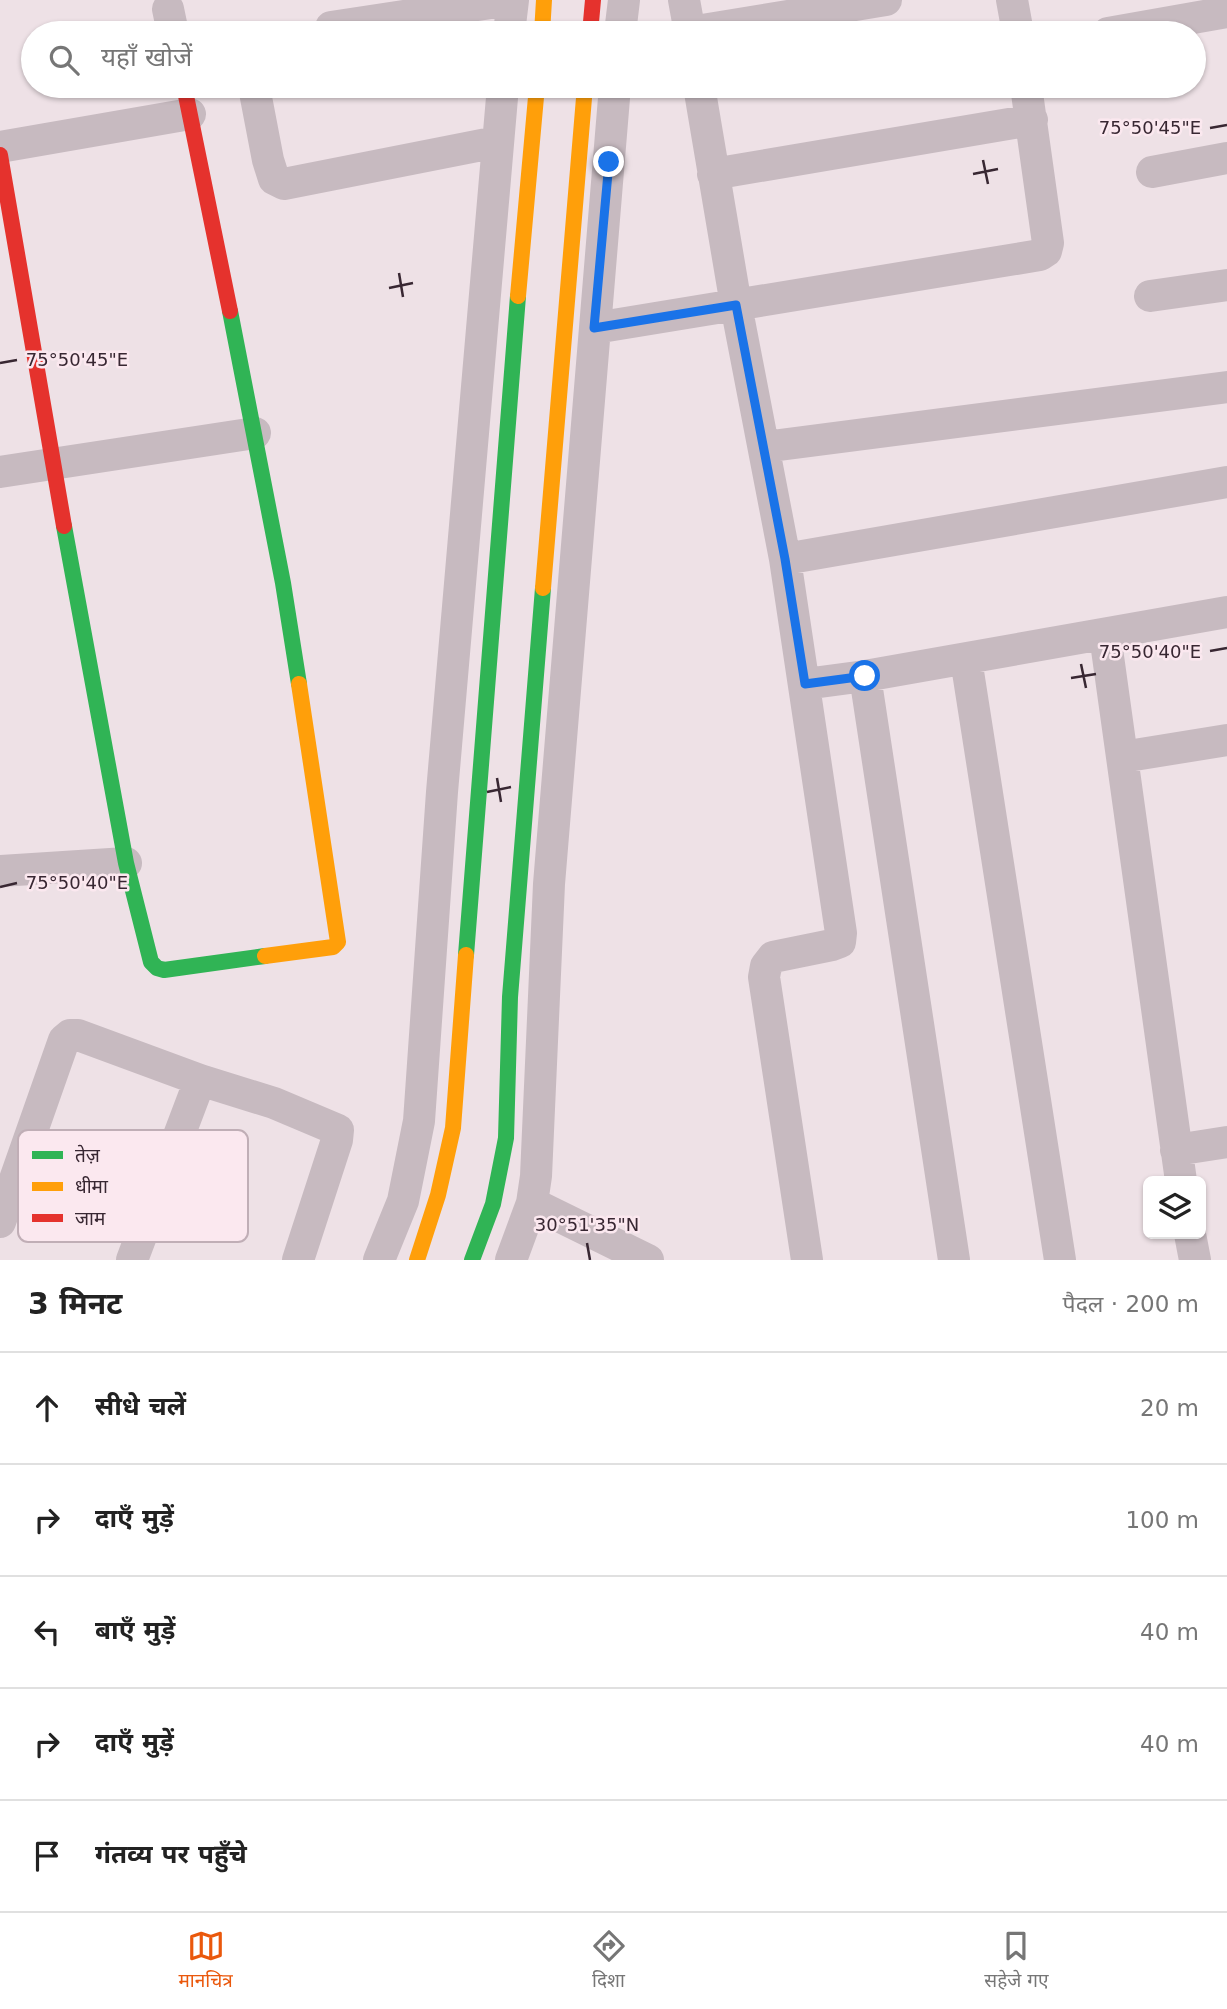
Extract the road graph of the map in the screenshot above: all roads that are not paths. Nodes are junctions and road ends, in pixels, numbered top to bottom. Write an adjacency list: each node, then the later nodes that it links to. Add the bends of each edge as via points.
1 (512, 0): 9 (street); 10 (street)
2 (544, 0): 11 (street)
3 (593, 0): 12 (street)
4 (624, 0): 13 (street)
5 (684, 0): 14 (street)
6 (886, 0): 15 (street)
7 (1012, 0): 16 (street)
8 (1227, 12): 17 (street)
9 (371, 21)
10 (510, 21)
11 (542, 21)
12 (591, 21)
13 (621, 21)
14 (688, 21)
15 (761, 21)
16 (1015, 21)
17 (1176, 21)
18 (256, 98): 27 (street, via 274,179 284,184)
19 (502, 98): 27 (street)
20 (536, 98): 67 (street, via 453,1128 439,1202)
21 (584, 98): 68 (street, via 520,858 506,1138 493,1205)
22 (614, 98): 36 (street)
23 (701, 98): 32 (street)
24 (1028, 98): 26 (street)
25 (187, 100): 28 (street); 38 (street)
26 (1031, 120): 32 (street); 35 (street, via 1048,243 1040,255)
27 (497, 142): 66 (street, via 419,1121 403,1201)
28 (0, 147)
29 (0, 155): 40 (street)
30 (1227, 158): 31 (street)
31 (1152, 172)
32 (713, 174): 35 (street)
33 (1227, 285): 34 (street)
34 (1150, 296)
35 (736, 305): 36 (street); 39 (street)
36 (594, 328): 60 (street, via 550,884)
37 (1227, 387): 39 (street)
38 (255, 433): 40 (street); 51 (street, via 338,942 333,947 157,968 151,962)
39 (764, 447): 43 (street)
40 (53, 464): 41 (street); 51 (street)
41 (0, 472)
42 (1227, 482): 43 (street)
43 (785, 559): 48 (street)
44 (1227, 612): 45 (street)
45 (1105, 635): 46 (street); 50 (street)
46 (966, 659): 47 (street); 73 (street)
47 (865, 676): 48 (street); 72 (street)
48 (805, 684): 71 (street, via 840,942 773,957 764,977)
49 (1227, 740): 50 (street)
50 (1122, 757): 57 (street)
51 (127, 863): 52 (street)
52 (0, 871)
53 (200, 1080): 54 (street, via 70,1035 64,1040); 55 (street); 65 (street, via 274,1103 338,1130)
54 (32, 1130)
55 (181, 1130)
56 (1227, 1142): 57 (street)
57 (1176, 1150): 59 (street)
58 (18, 1171): 61 (street)
59 (1180, 1176)
60 (532, 1203): 69 (street); 70 (street)
61 (0, 1222)
62 (1191, 1239): 74 (street)
63 (139, 1242): 64 (street)
64 (132, 1260)
65 (298, 1260)
66 (379, 1260)
67 (416, 1260)
68 (472, 1260)
69 (511, 1260)
70 (648, 1260)
71 (807, 1260)
72 (954, 1260)
73 (1060, 1260)
74 (1195, 1260)

